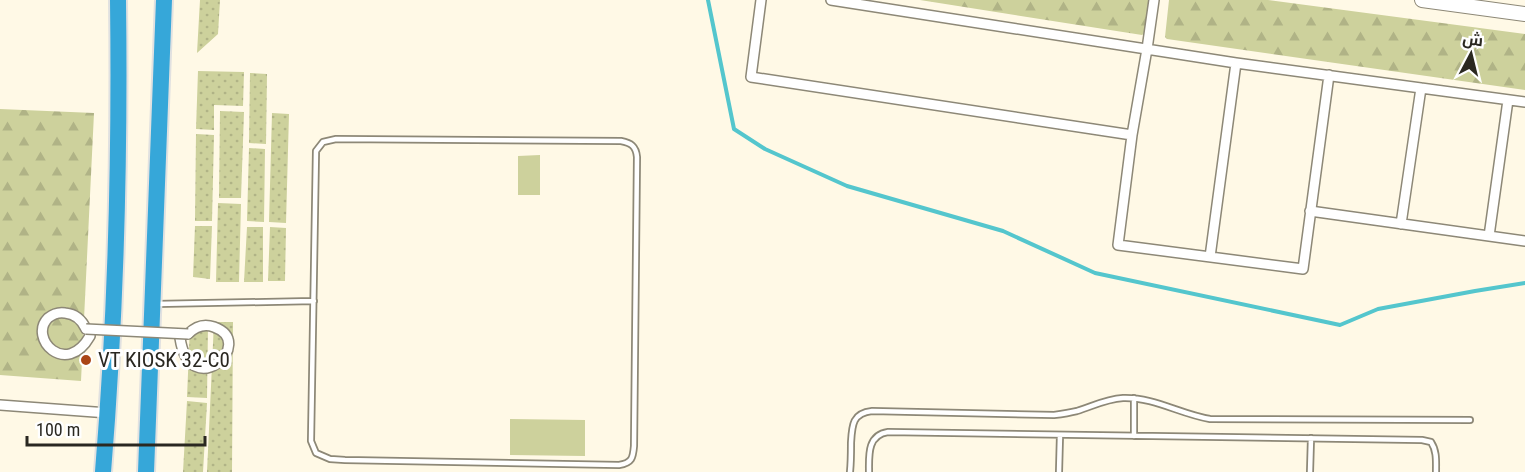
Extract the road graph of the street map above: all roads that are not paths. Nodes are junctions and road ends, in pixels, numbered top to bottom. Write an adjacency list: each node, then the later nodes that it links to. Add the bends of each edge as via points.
1 (118, 0): 27 (highway, via 115,262)
2 (164, 0): 22 (highway)
3 (761, 0): 15 (street, via 751,77)
4 (831, 0): 7 (street)
5 (1154, 0): 9 (street)
6 (1422, 0): 8 (main road)
7 (884, 4): 9 (street)
8 (1525, 14)
9 (1147, 49): 10 (street); 15 (street)
10 (1236, 63): 11 (street); 20 (street)
11 (1329, 75): 12 (street); 16 (street)
12 (1421, 88): 13 (street); 17 (street)
13 (1508, 100): 14 (street); 18 (street)
14 (1525, 102)
15 (1131, 135): 20 (street, via 1118,245)
16 (1310, 211): 17 (street); 20 (street, via 1303,269)
17 (1401, 224): 18 (street)
18 (1489, 236): 19 (street)
19 (1525, 241)
20 (1210, 257)
21 (314, 301): 21 (lane, via 311,441 316,453 323,457 357,461 627,464 634,447 636,151 631,144 621,141 323,142 316,151); 22 (lane)
22 (153, 304): 33 (highway)
23 (90, 336): 24 (street, bridge, via 80,350 65,355 46,344 42,330 53,315 61,312 76,316 86,329 188,334 194,328 214,327 224,334 227,352 218,364 196,366 185,356)
24 (180, 338)
25 (1134, 398): 28 (lane, via 1210,419); 30 (lane); 34 (lane, via 1110,400 1054,415 866,412 852,426)
26 (0, 405): 27 (street)
27 (108, 413): 32 (highway)
28 (1470, 420)
29 (1060, 435): 30 (lane); 35 (lane, via 884,433 875,438 870,448); 36 (lane)
30 (1134, 436): 31 (lane)
31 (1311, 438): 37 (lane); 38 (lane, via 1427,440 1435,450)
32 (103, 472)
33 (146, 472)
34 (850, 472)
35 (869, 472)
36 (1059, 472)
37 (1310, 472)
38 (1436, 472)

